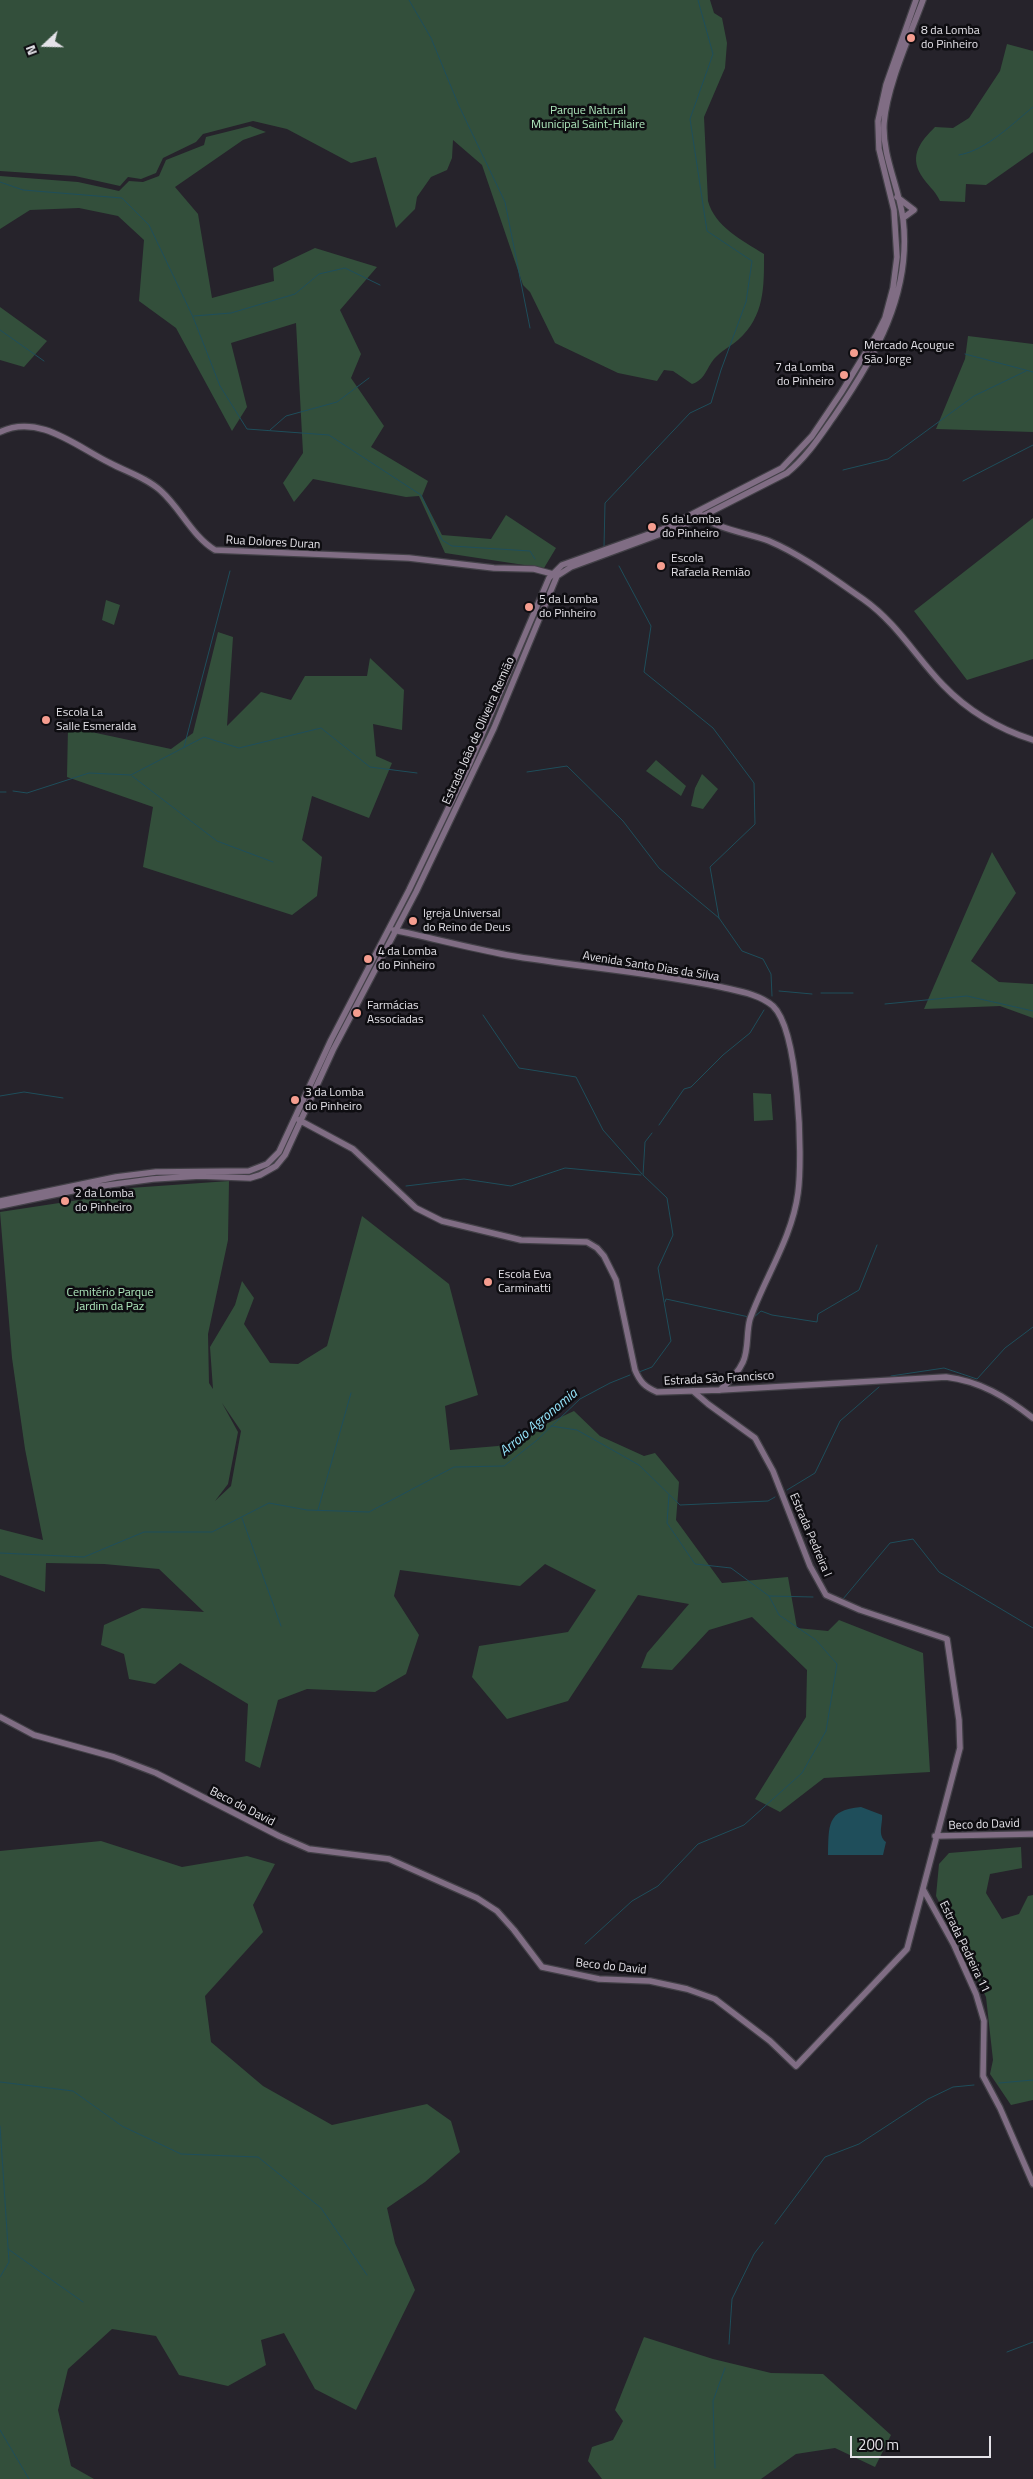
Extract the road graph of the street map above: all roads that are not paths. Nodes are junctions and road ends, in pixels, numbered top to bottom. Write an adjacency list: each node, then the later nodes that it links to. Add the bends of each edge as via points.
1 (916, 0): 3 (main road)
2 (923, 0): 3 (main road)
3 (889, 86): 4 (main road, via 878,121); 5 (main road, via 884,126)
4 (882, 164): 6 (main road); 8 (main road, via 894,210)
5 (897, 197): 6 (main road); 7 (main road, via 914,210)
6 (900, 209): 7 (main road); 8 (main road)
7 (903, 218): 10 (main road, via 903,259 890,320 874,354 818,441 793,468)
8 (897, 256): 10 (main road, via 885,318 864,357 812,436 782,468)
9 (0, 432): 11 (main road, Rua Dolores Duran, via 33,427 55,433 155,485 200,538 215,550 409,558 494,568 534,569)
10 (700, 515): 11 (main road, via 611,551 562,566); 14 (main road, via 708,522 770,542 864,600 899,631 960,702 986,720)
11 (554, 575): 12 (main road, Estrada João de Oliveira Remião); 13 (main road, Estrada João de Oliveira Remião)
12 (494, 705): 13 (main road); 15 (main road, Estrada João de Oliveira Remião)
13 (503, 708): 16 (main road, Estrada João de Oliveira Remião)
14 (1033, 740)
15 (409, 890): 16 (main road); 17 (main road, Estrada João de Oliveira Remião)
16 (416, 892): 18 (main road, Estrada João de Oliveira Remião)
17 (389, 928): 18 (main road, Avenida Santo Dias da Silva); 19 (main road, Estrada João de Oliveira Remião, via 331,1040)
18 (396, 930): 19 (main road, Estrada João de Oliveira Remião); 27 (main road, Avenida Santo Dias da Silva, via 506,955 690,980 743,992 765,1000 783,1019 800,1123 796,1215 750,1320 742,1364)
19 (298, 1120): 20 (main road, Estrada João de Oliveira Remião, via 279,1152 259,1168 242,1172 156,1172); 22 (main road, Estrada João de Oliveira Remião, via 285,1155 276,1166 260,1175 250,1178 163,1178); 26 (main road, Estrada São Francisco, via 353,1149 416,1208 442,1220 521,1240 587,1242 597,1248 616,1280 633,1362 641,1382 657,1392)
20 (127, 1176): 21 (main road, Estrada João de Oliveira Remião); 22 (main road)
21 (116, 1177): 23 (main road); 24 (main road, Estrada João de Oliveira Remião)
22 (128, 1184): 23 (main road, Estrada João de Oliveira Remião)
23 (116, 1185): 25 (main road, Estrada João de Oliveira Remião)
24 (0, 1201)
25 (0, 1206)
26 (694, 1390): 27 (main road, Estrada São Francisco); 31 (main road, Estrada Pedreira I, via 755,1438 773,1471 810,1566 826,1595 947,1639 956,1690 960,1748)
27 (720, 1390): 28 (main road, Estrada São Francisco, via 946,1377 982,1385)
28 (1033, 1418)
29 (0, 1717): 32 (main road, Beco do David, via 34,1735 156,1773 309,1849 389,1859 477,1898 497,1912 542,1967 599,1979 650,1981 715,1999 770,2041 796,2066 905,1953)
30 (1033, 1834): 31 (main road, Beco do David)
31 (935, 1836): 32 (main road, Beco do David)
32 (923, 1889): 33 (main road, Estrada Pedreira 11, via 976,1994 984,2021 983,2076)
33 (1033, 2184)

